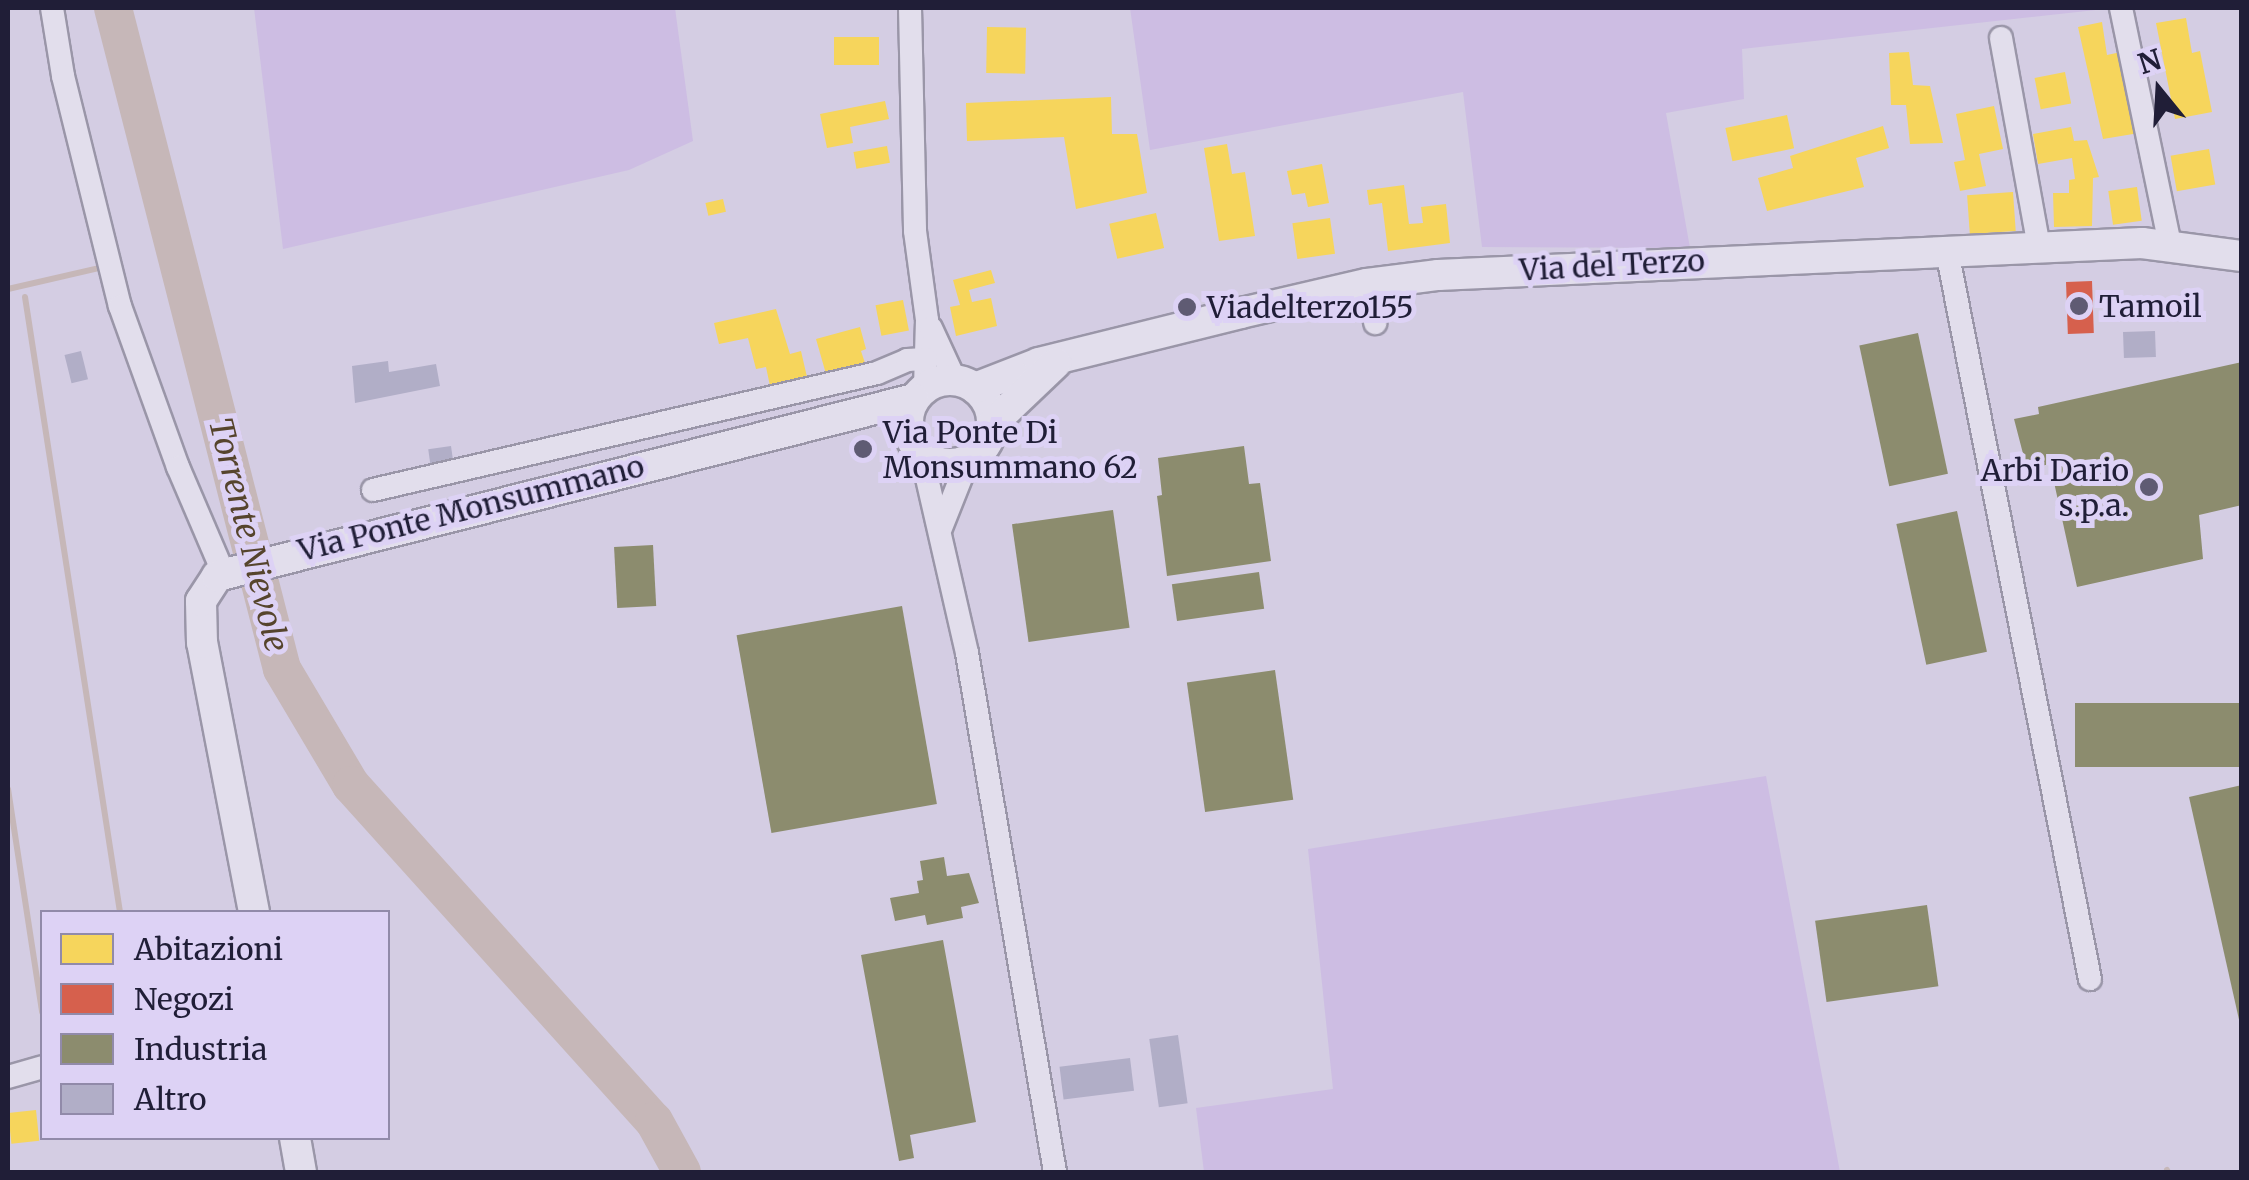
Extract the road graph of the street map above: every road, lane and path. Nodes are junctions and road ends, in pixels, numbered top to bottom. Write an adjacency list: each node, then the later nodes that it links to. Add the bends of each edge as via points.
1 (52, 8): 23 (street, via 120,306 172,450)
2 (910, 8): 12 (street, via 915,231)
3 (2122, 8): 5 (street)
4 (2001, 38): 6 (street)
5 (2170, 244): 6 (street, Via del Terzo); 7 (street, Via del Terzo)
6 (2039, 248): 8 (street, Via del Terzo)
7 (2202, 248): 9 (street, Via del Terzo); 10 (street)
8 (1947, 251): 11 (street, Via del Terzo, via 1599,264); 25 (street)
9 (2242, 256)
10 (2242, 271)
11 (1367, 284): 13 (street); 14 (street, Via del Terzo)
12 (927, 320): 15 (street); 15 (street)
13 (1375, 323)
14 (1062, 358): 15 (street, Via del Terzo); 18 (street)
15 (939, 383): 16 (street, via 907,360); 17 (street, Via Ponte Monsummano); 18 (street, via 989,406); 19 (street, via 908,417)
16 (809, 389): 17 (street); 21 (street)
17 (823, 419): 19 (street); 23 (street, Via Ponte Monsummano)
18 (992, 423): 20 (street, via 983,447)
19 (915, 443): 20 (street, via 948,464); 22 (street)
20 (968, 460): 22 (street)
21 (373, 490)
22 (941, 528): 30 (street)
23 (231, 570): 24 (street, via 211,582 202,601 201,633)
24 (254, 910)
25 (2090, 979)
26 (40, 1068): 27 (street)
27 (8, 1077)
28 (295, 1140): 29 (street)
29 (300, 1172)
30 (1055, 1172)

